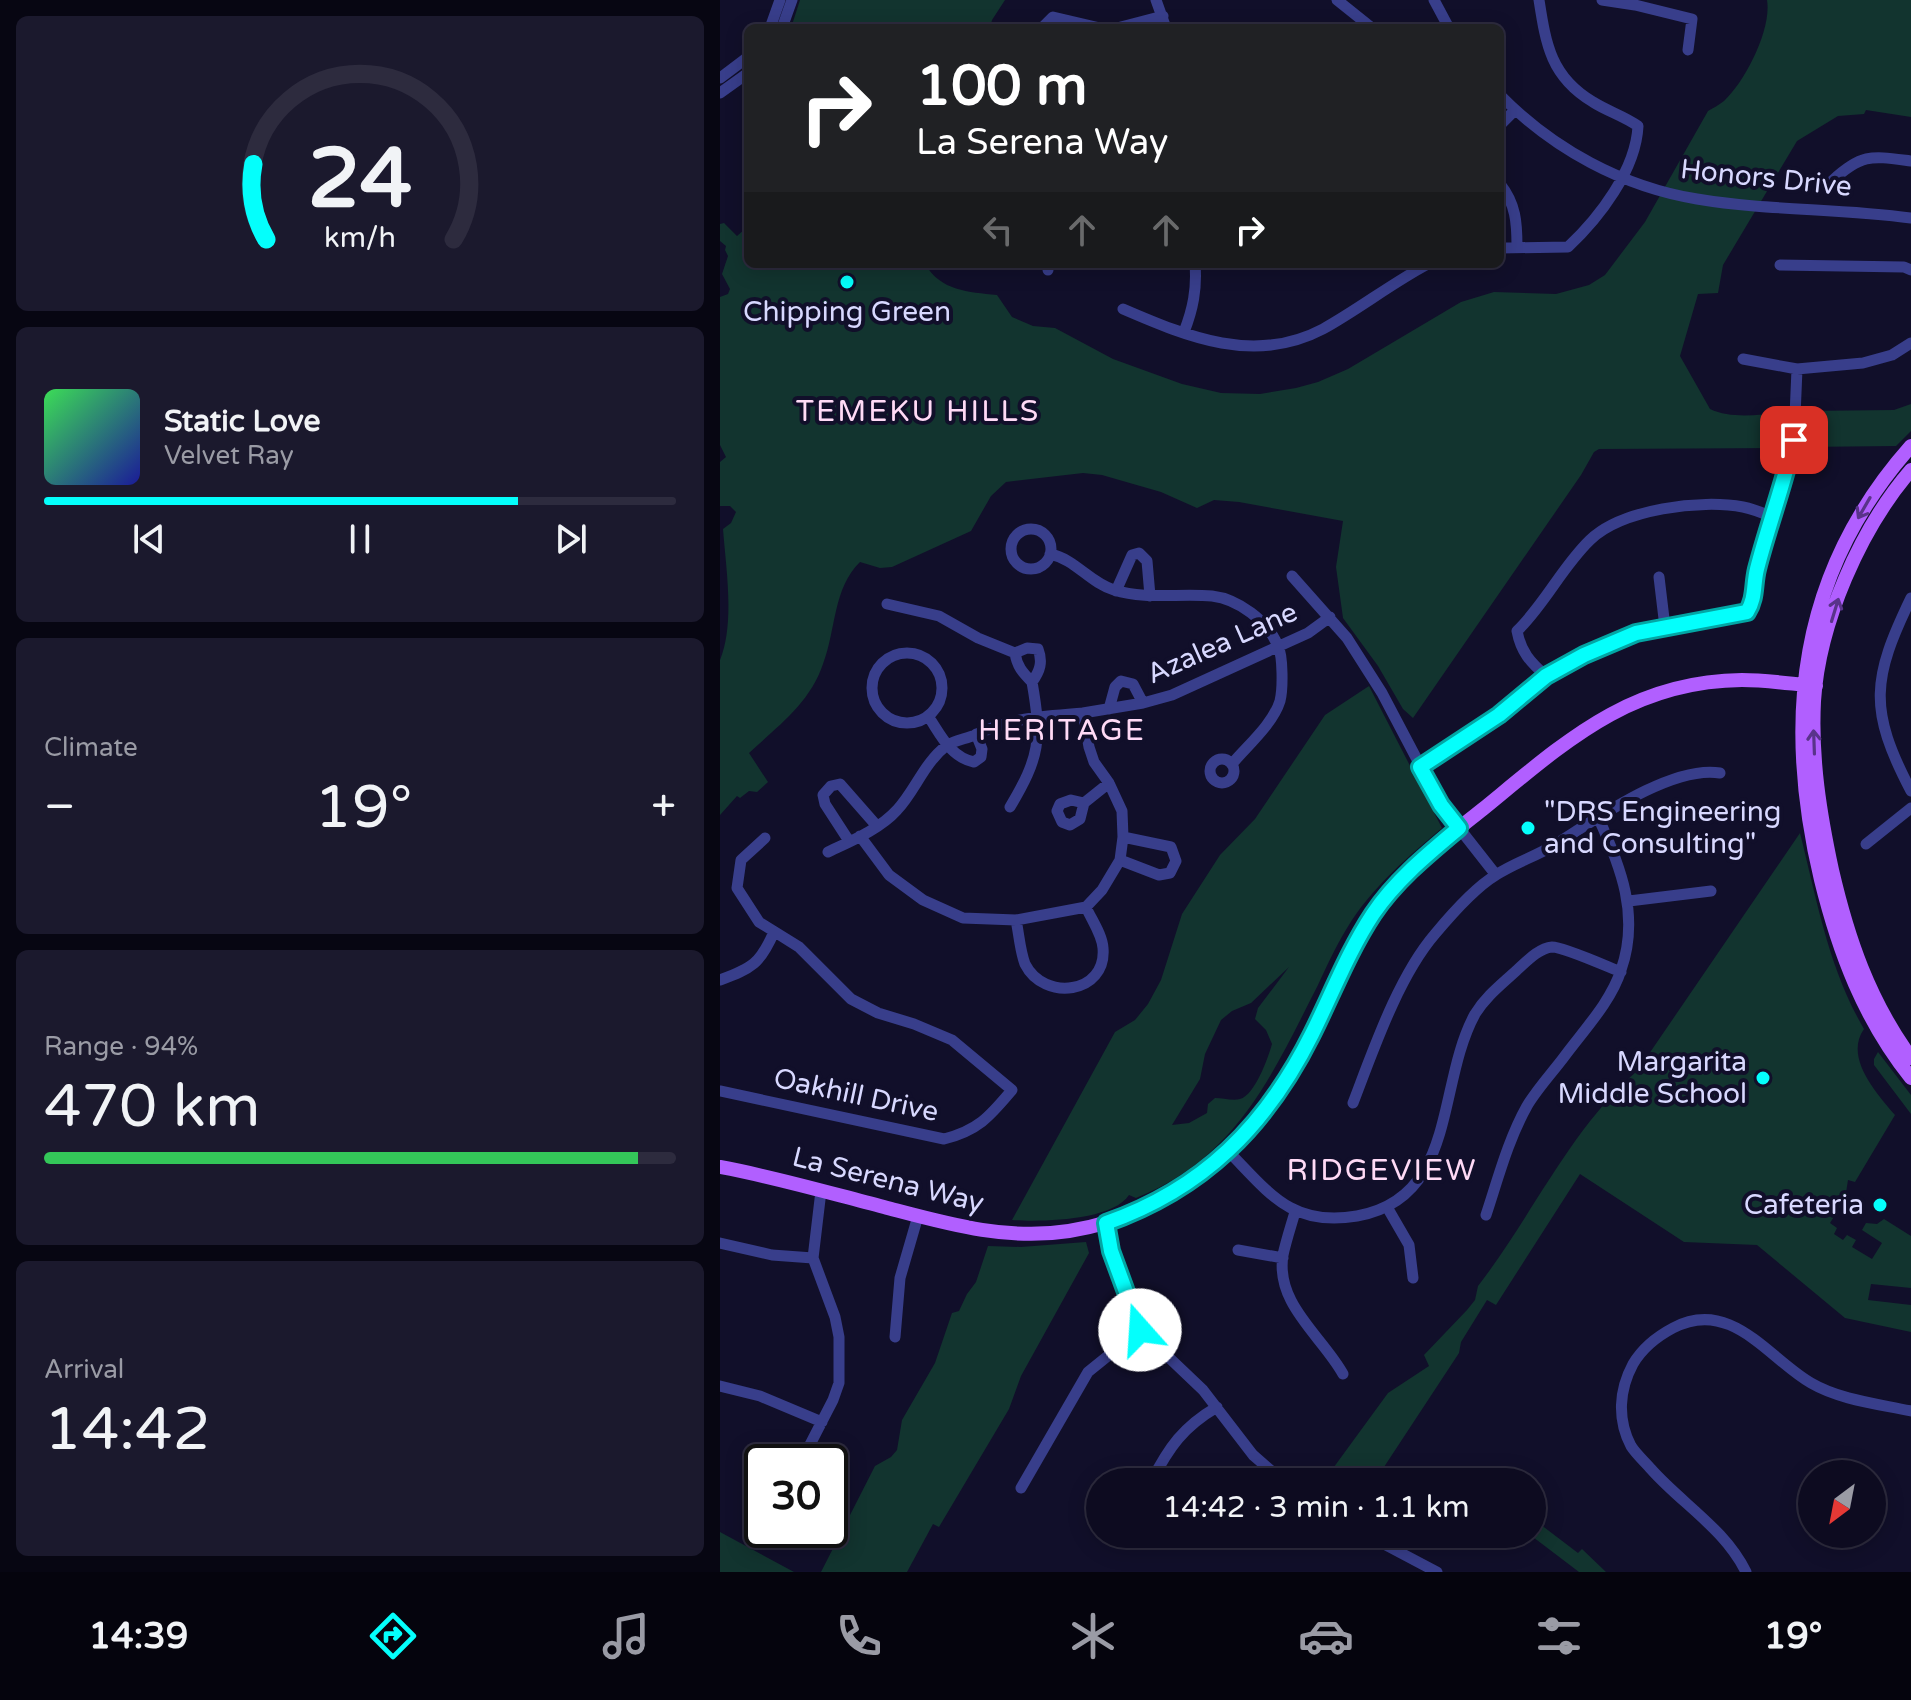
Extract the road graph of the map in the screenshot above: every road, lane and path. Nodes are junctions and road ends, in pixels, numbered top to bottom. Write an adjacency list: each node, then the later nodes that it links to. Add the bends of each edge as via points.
1 (780, 0): 10 (street)
2 (792, 0): 11 (street)
3 (1156, 0): 9 (street)
4 (1337, 0): 14 (street)
5 (1434, 0): 15 (street)
6 (1539, 0): 25 (street, via 1546,41 1565,81 1638,126 1635,149)
7 (1602, 0): 8 (street)
8 (1636, 2): 16 (street, via 1692,19)
9 (1165, 22)
10 (771, 24)
11 (783, 24)
12 (1046, 24): 13 (street, via 1053,17)
13 (1083, 24)
14 (1367, 24)
15 (1447, 24)
16 (1688, 50)
17 (744, 60): 19 (street)
18 (744, 76): 20 (street)
19 (720, 78)
20 (720, 93)
21 (1504, 99): 22 (street, Honors Drive)
22 (1515, 110): 23 (street); 25 (street, Honors Drive, via 1557,143)
23 (1504, 121)
24 (1911, 161): 26 (street, via 1859,159)
25 (1621, 177): 28 (street, Honors Drive, via 1699,200); 29 (street, via 1600,212 1568,247)
26 (1832, 181)
27 (1504, 189): 29 (street, via 1518,219)
28 (1911, 218)
29 (1517, 247): 30 (street)
30 (1504, 248)
31 (1780, 265): 34 (street)
32 (1195, 268): 36 (street, via 1193,308)
33 (1421, 268): 36 (street, via 1301,338 1253,347 1224,345)
34 (1911, 270)
35 (1123, 309): 36 (street)
36 (1184, 332)
37 (1911, 343): 39 (street, via 1863,363)
38 (1743, 359): 39 (street)
39 (1797, 369): 42 (street, via 1794,440)
40 (1911, 446): 56 (main road, one-way to 56, via 1874,492 1835,562 1814,625)
41 (1911, 470): 56 (main road, one-way to 41, via 1850,568 1870,528)
42 (1772, 517): 51 (street, via 1747,612); 54 (street, via 1745,507 1712,505 1645,511 1602,530 1517,631 1520,648)
43 (1050, 554): 46 (street, via 1065,557)
44 (1292, 576): 50 (street)
45 (1659, 577): 51 (street)
46 (1116, 591): 47 (street); 47 (street, via 1132,555 1139,553 1147,561)
47 (1150, 596): 52 (street, via 1233,601 1253,613)
48 (1911, 598): 68 (street, via 1880,678 1882,721)
49 (887, 604): 53 (street, via 939,616)
50 (1330, 617): 52 (street, Azalea Lane); 65 (street, via 1365,665)
51 (1665, 627): 54 (street, via 1608,644)
52 (1279, 646): 57 (street, Azalea Lane); 64 (street, via 1280,702)
53 (1015, 653): 55 (street, via 1021,672); 55 (street, via 1038,649 1040,666)
54 (1546, 676): 65 (street, via 1499,715)
55 (1032, 682): 61 (street)
56 (1809, 685): 74 (main road, La Serena Way, via 1741,680 1686,686 1635,702 1581,730); 89 (main road, one-way to 56, via 1876,1003 1844,920 1817,786); 90 (main road, via 1802,759 1835,933 1861,1001)
57 (1143, 703): 58 (street, Azalea Lane); 58 (street, via 1133,684 1121,681)
58 (1109, 709): 59 (street, Azalea Lane)
59 (1083, 713): 61 (street, Azalea Lane); 67 (street, via 1094,762)
60 (928, 716): 60 (street, via 941,698 934,665 914,654 883,663 872,684 877,706 906,723); 63 (street)
61 (1038, 717): 62 (street, Azalea Lane); 70 (street, via 1029,775)
62 (976, 734): 63 (street, Azalea Lane); 63 (street, via 982,749 974,762 963,760)
63 (947, 744): 73 (street, via 897,811)
64 (1232, 764)
65 (1420, 767): 74 (street)
66 (1720, 773): 72 (street, via 1680,776)
67 (1109, 783): 69 (street); 75 (street, via 1122,811)
68 (1911, 791)
69 (1084, 803)
70 (1010, 807)
71 (1911, 808): 78 (street)
72 (1598, 817): 81 (street); 83 (street)
73 (876, 825): 77 (street); 77 (street, via 840,784 831,786 823,795 825,804)
74 (1459, 828): 81 (street); 93 (main road, La Serena Way, via 1417,863 1374,913 1302,1053 1272,1101)
75 (1123, 837): 80 (street); 80 (street, via 1171,847 1176,861 1170,873 1159,875)
76 (765, 838): 86 (street, via 741,860 737,888 759,922)
77 (855, 839): 79 (street); 85 (street, via 889,875 923,900 963,918)
78 (1866, 844)
79 (828, 852)
80 (1120, 860): 84 (street)
81 (1496, 875): 92 (street, via 1433,935 1414,964)
82 (1711, 891): 83 (street)
83 (1629, 901): 87 (street)
84 (1086, 907): 85 (street); 85 (street, via 1103,944 1103,958 1085,985 1070,989 1048,987 1035,977 1025,963)
85 (1016, 920)
86 (774, 932): 88 (street, via 755,966); 91 (street, Oakhill Drive, via 799,947 851,999 952,1040 1012,1090 981,1125 944,1139)
87 (1621, 972): 96 (street, via 1554,947 1527,961 1488,996 1460,1053 1435,1155 1414,1185); 98 (street, via 1528,1105)
88 (720, 980)
89 (1911, 1058)
90 (1911, 1078)
91 (720, 1091)
92 (1353, 1103)
93 (1229, 1152): 97 (street); 100 (main road, La Serena Way, via 1160,1200)
94 (720, 1167): 95 (main road, La Serena Way)
95 (821, 1191): 99 (main road, La Serena Way); 103 (street)
96 (1387, 1207): 97 (street, via 1346,1218); 105 (street, via 1409,1245)
97 (1295, 1212): 104 (street)
98 (1486, 1215)
99 (918, 1216): 100 (main road, La Serena Way, via 956,1227 1020,1233); 107 (street, via 900,1278)
100 (1106, 1223): 106 (street)
101 (720, 1243): 103 (street)
102 (1238, 1250): 104 (street)
103 (813, 1258): 112 (street, via 839,1337 839,1383)
104 (1283, 1258): 108 (street, via 1294,1306)
105 (1413, 1278)
106 (1140, 1330): 110 (street); 116 (street, via 1088,1372)
107 (895, 1337)
108 (1343, 1374)
109 (720, 1386): 112 (street)
110 (1217, 1407): 114 (street, via 1193,1422); 115 (street, via 1239,1440)
111 (1911, 1411): 119 (street, via 1827,1391 1736,1328 1704,1319 1658,1336 1640,1353 1620,1400 1632,1447 1716,1530)
112 (822, 1422): 113 (street)
113 (810, 1444)
114 (1160, 1468)
115 (1268, 1468)
116 (1021, 1488)
117 (1392, 1548): 118 (street)
118 (1437, 1572)
119 (1746, 1572)

